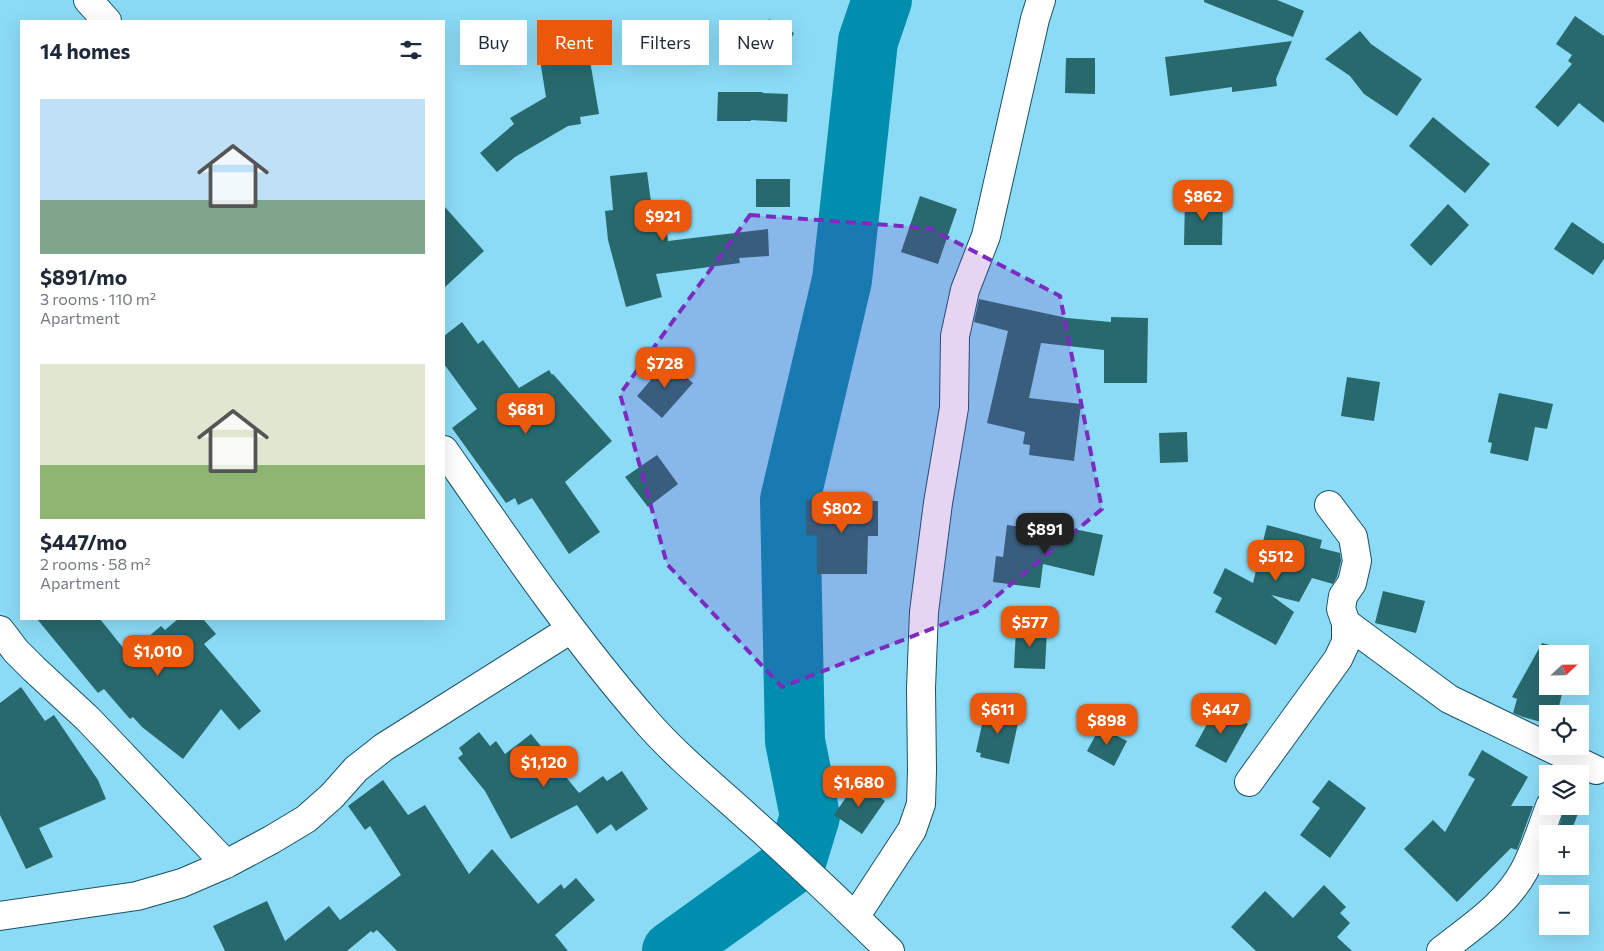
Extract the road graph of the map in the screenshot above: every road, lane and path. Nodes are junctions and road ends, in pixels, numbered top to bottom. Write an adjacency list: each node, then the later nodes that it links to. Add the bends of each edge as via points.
1 (88, 0): 3 (street)
2 (1042, 0): 14 (street, via 986,236 965,290 955,336 954,408 924,612 921,804 912,830)
3 (106, 20)
4 (445, 451): 7 (street)
5 (1329, 505): 6 (street, via 1353,537 1357,561 1352,583 1343,596)
6 (1346, 623): 9 (street, via 1449,700); 10 (street, via 1346,642 1338,659)
7 (572, 629): 12 (street, via 384,747 356,768 306,819); 14 (street, via 645,720 672,748)
8 (0, 630): 12 (street, via 34,669 88,719)
9 (1592, 771)
10 (1249, 782)
11 (1546, 815): 16 (street, via 1525,870 1511,891)
12 (226, 864): 13 (street, via 182,883 137,896)
13 (0, 916)
14 (855, 917): 15 (street)
15 (890, 951)
16 (1441, 951)

